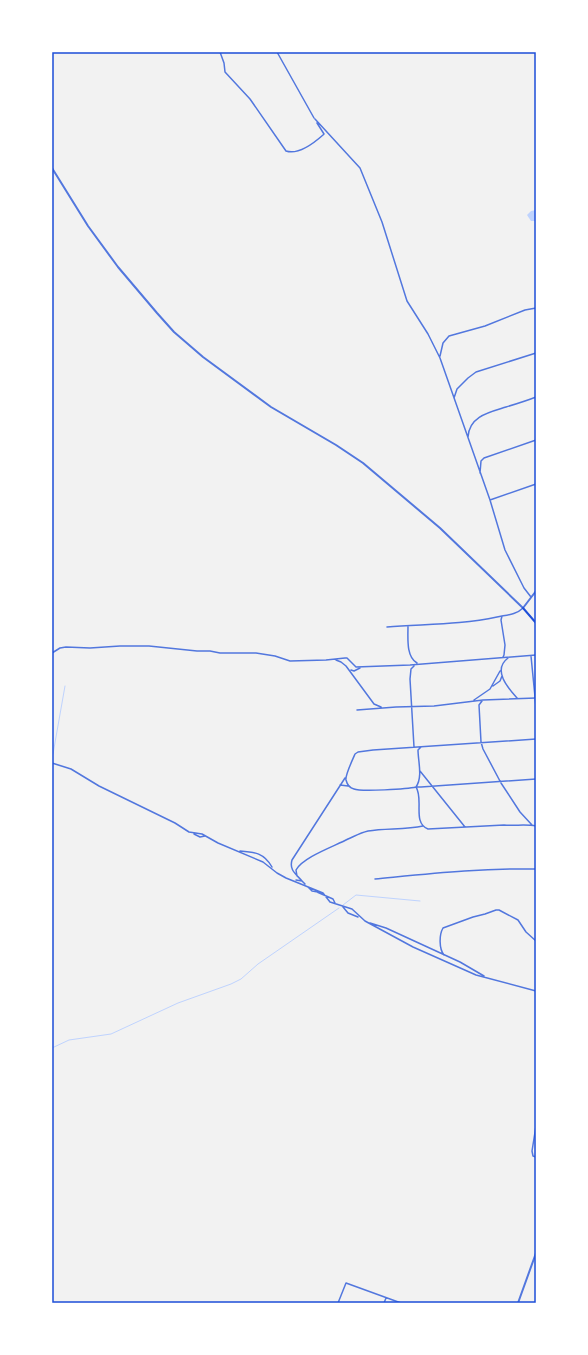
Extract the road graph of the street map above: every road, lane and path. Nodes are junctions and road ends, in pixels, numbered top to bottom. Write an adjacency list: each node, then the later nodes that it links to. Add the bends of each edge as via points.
1 (220, 52): 3 (street, via 225,72 250,99 286,152 299,150 324,134)
2 (277, 52): 3 (street)
3 (315, 119): 7 (street, via 360,168 382,222 407,301)
4 (52, 168): 17 (street, via 88,226 118,267 174,332 203,357 285,416 350,453 374,471 440,528)
5 (536, 308): 7 (street, via 449,336 441,347)
6 (536, 353): 9 (street, via 476,372 458,389)
7 (440, 358): 9 (street)
8 (536, 398): 10 (street, via 483,415 471,424)
9 (453, 399): 10 (street)
10 (467, 438): 12 (street)
11 (536, 440): 12 (street, via 484,458 480,464)
12 (480, 474): 14 (street)
13 (536, 484): 14 (street)
14 (490, 500): 16 (street, via 505,550)
15 (536, 591): 16 (street)
16 (531, 597): 17 (street)
17 (523, 608): 18 (street); 19 (main road)
18 (503, 616): 20 (street, via 466,622); 26 (street, via 500,620 505,653)
19 (536, 623)
20 (408, 626): 21 (street); 28 (street, via 410,656 416,663)
21 (387, 627)
22 (52, 653): 27 (street, via 71,646 143,646 210,650 220,653 256,653 290,661)
23 (536, 655): 24 (street)
24 (531, 656): 25 (street); 36 (street)
25 (510, 657): 26 (street); 31 (street, via 505,660)
26 (499, 658): 28 (street)
27 (332, 660): 30 (street, via 347,658 356,667); 32 (street, via 341,662)
28 (421, 664): 29 (street)
29 (416, 665): 30 (street); 39 (street, via 410,672)
30 (362, 667): 32 (street)
31 (502, 668): 33 (street); 34 (street)
32 (350, 670): 41 (street, via 374,704)
33 (502, 676): 34 (street); 35 (street)
34 (490, 689): 38 (street)
35 (517, 698): 36 (street); 37 (street)
36 (536, 698): 40 (street)
37 (483, 700): 38 (street); 44 (street, via 479,705)
38 (473, 702): 39 (street)
39 (412, 706): 41 (street); 46 (street)
40 (536, 707)
41 (382, 708): 42 (street)
42 (356, 710)
43 (536, 739): 44 (street)
44 (481, 742): 45 (street); 51 (street)
45 (421, 747): 46 (street); 48 (street, via 418,752)
46 (414, 748): 49 (street, via 358,752)
47 (52, 763): 60 (street, via 71,769 99,786)
48 (420, 771): 53 (street); 54 (street)
49 (346, 777): 52 (street); 55 (street, via 346,782)
50 (536, 779): 51 (street)
51 (500, 781): 54 (street); 56 (street, via 520,812)
52 (340, 785): 55 (street); 65 (street, via 292,860 290,865)
53 (416, 787): 54 (street); 55 (street, via 378,790); 57 (street, via 419,820)
54 (432, 787): 59 (street)
55 (351, 788)
56 (532, 825): 58 (street); 59 (street)
57 (423, 826): 59 (street, via 428,829); 65 (street, via 360,833 326,848 302,863 296,870)
58 (536, 826)
59 (465, 827)
60 (193, 833): 61 (street); 61 (street, via 200,837)
61 (205, 836): 62 (street)
62 (236, 851): 63 (street); 63 (street, via 262,855)
63 (273, 868): 67 (street, via 277,873)
64 (536, 869): 66 (street, via 464,871)
65 (297, 876): 68 (street)
66 (375, 879)
67 (292, 880): 68 (street); 69 (street)
68 (302, 881): 69 (street)
69 (308, 886): 70 (street, via 323,893 330,902)
70 (343, 907): 71 (street, via 348,913); 71 (street, via 354,910)
71 (362, 918): 72 (street)
72 (364, 920): 74 (street); 75 (street, via 428,954)
73 (536, 941): 74 (street, via 518,920 496,910 443,928 440,947)
74 (444, 955): 75 (street)
75 (486, 977): 76 (street)
76 (536, 992)
77 (536, 1126): 78 (street, via 532,1151)
78 (536, 1157)
79 (536, 1253): 84 (street)
80 (386, 1298): 81 (street, via 346,1283); 82 (street); 83 (street)
81 (338, 1303)
82 (384, 1303)
83 (401, 1303)
84 (518, 1303)

